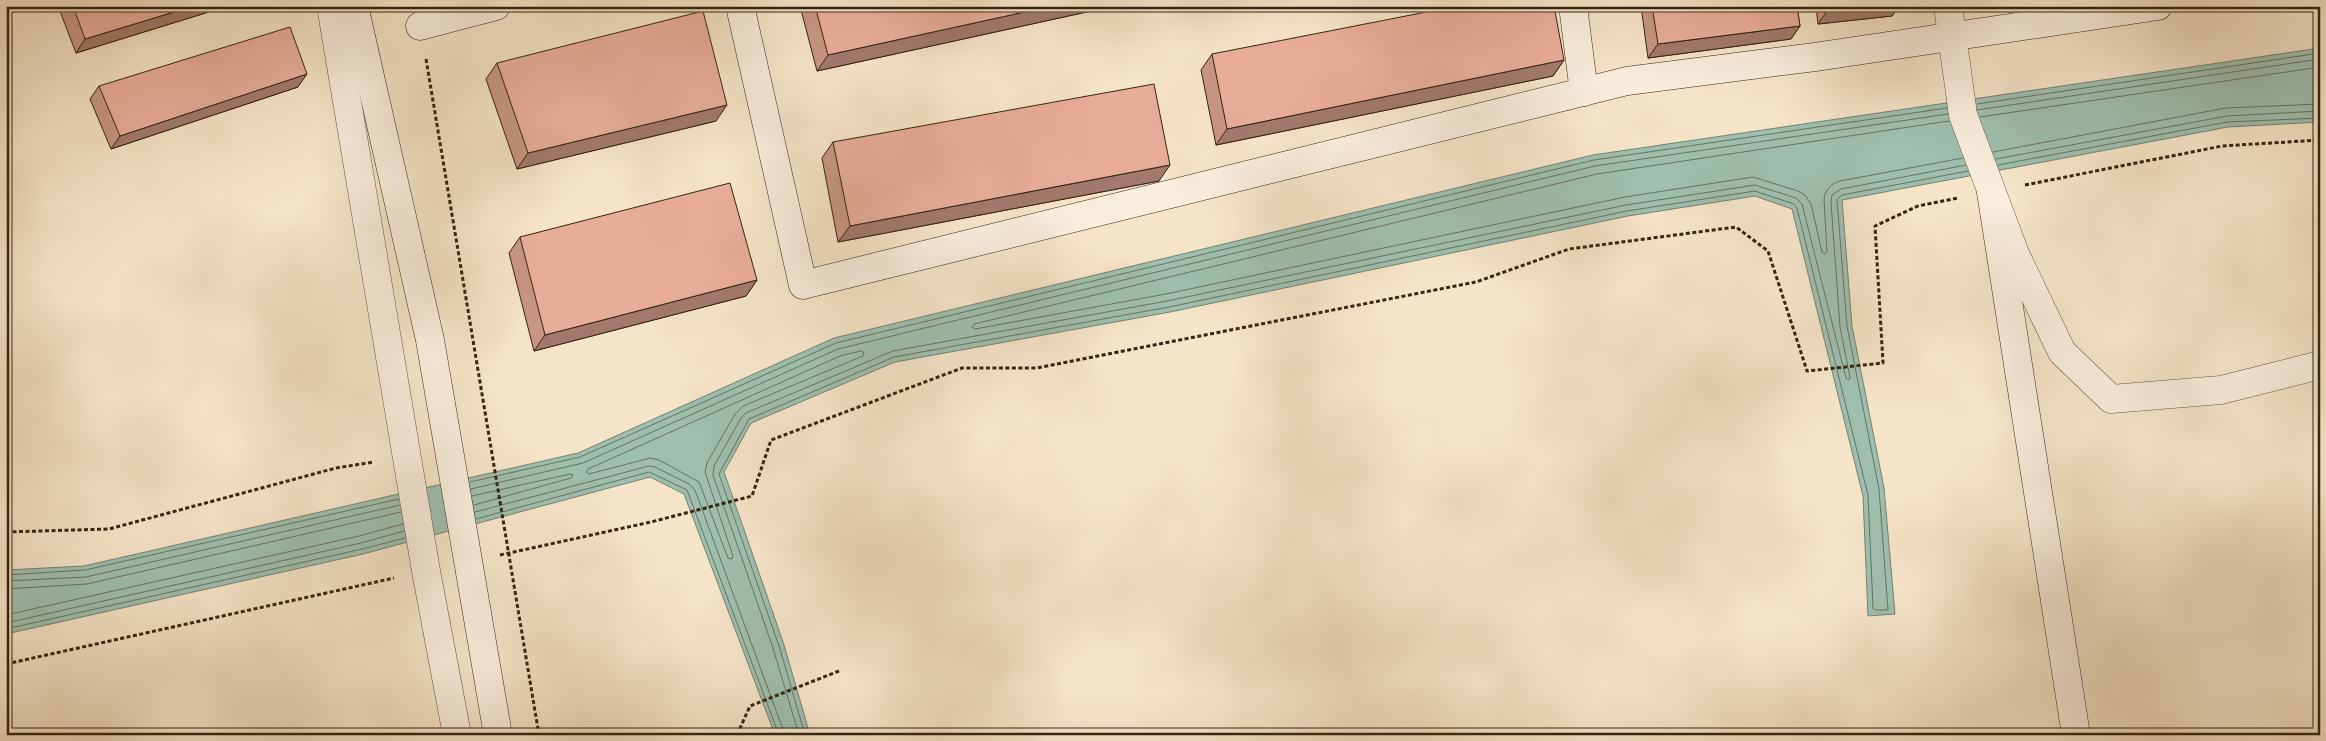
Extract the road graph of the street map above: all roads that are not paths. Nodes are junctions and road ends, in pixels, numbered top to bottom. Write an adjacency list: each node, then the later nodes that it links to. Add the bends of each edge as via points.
1 (331, 6): 13 (street, via 426,571)
2 (354, 6): 14 (street, via 430,340)
3 (496, 6): 8 (street)
4 (740, 6): 10 (street, via 803,285)
5 (1573, 6): 10 (street)
6 (1948, 6): 9 (street)
7 (2158, 6): 9 (street)
8 (420, 26)
9 (1952, 37): 10 (street, via 1627,81); 11 (street, via 1963,115)
10 (1584, 92)
11 (1991, 192): 12 (street, via 2015,254 2062,352 2111,399 2221,390); 15 (street)
12 (2320, 365)
13 (457, 735)
14 (498, 735)
15 (2076, 735)

